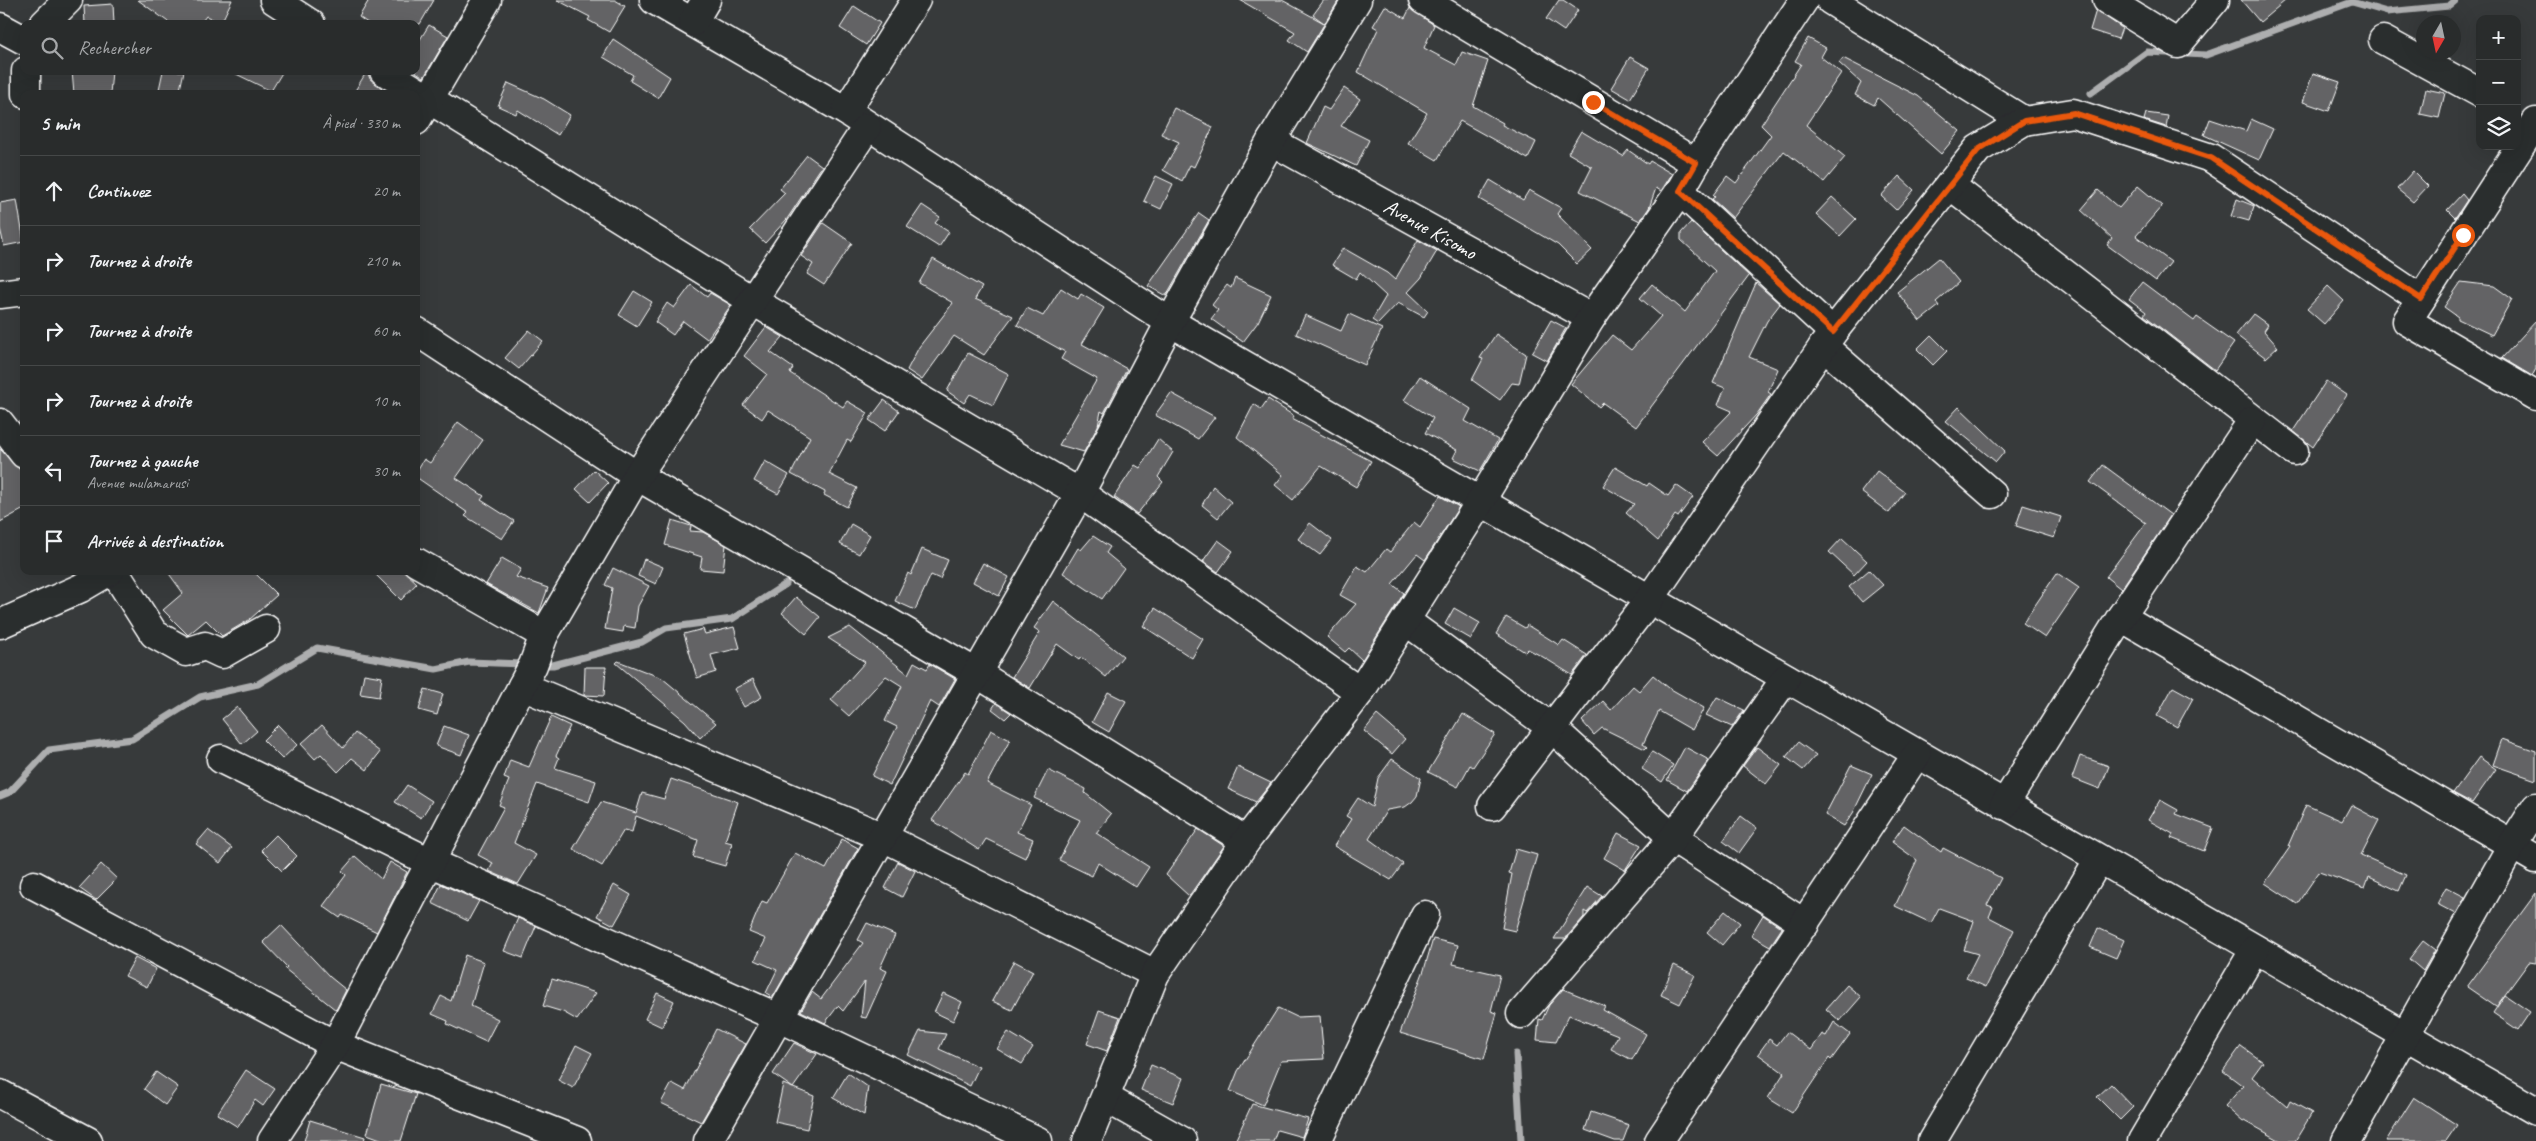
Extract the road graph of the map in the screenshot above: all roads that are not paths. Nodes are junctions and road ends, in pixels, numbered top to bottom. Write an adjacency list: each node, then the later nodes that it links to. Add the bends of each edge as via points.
1 (68, 0): 13 (street)
2 (274, 0): 14 (street)
3 (487, 0): 23 (street)
4 (654, 0): 12 (street)
5 (916, 0): 25 (street)
6 (1357, 0): 28 (street)
7 (1423, 0): 29 (street)
8 (1804, 0): 29 (street)
9 (1830, 0): 26 (street)
10 (2107, 0): 11 (street, via 2178,44)
11 (2215, 0)
12 (700, 11): 25 (street)
13 (48, 20)
14 (305, 20)
15 (0, 26): 16 (street)
16 (20, 38)
17 (2383, 40): 22 (street)
18 (26, 75): 20 (street)
19 (388, 75): 21 (street)
20 (26, 90)
21 (403, 90)
22 (2476, 91)
23 (423, 111): 35 (street)
24 (2521, 115): 27 (street)
25 (857, 119): 35 (street); 37 (street)
26 (2024, 121): 30 (street, via 1978,150); 34 (street, via 2074,113 2211,158)
27 (2536, 122): 34 (street)
28 (1272, 140): 36 (street, Avenue Kisomo); 37 (street)
29 (1696, 163): 31 (street)
30 (1950, 185): 39 (street); 41 (street)
31 (1680, 191): 36 (street); 39 (street)
32 (20, 292): 33 (street)
33 (0, 294)
34 (2421, 299): 40 (street, via 2407,321)
35 (753, 301): 45 (street); 46 (street)
36 (1591, 318): 48 (street)
37 (1170, 322): 46 (street); 48 (street)
38 (420, 334): 45 (street)
39 (1828, 339): 47 (street); 52 (street)
40 (2536, 396)
41 (2252, 420): 44 (street); 53 (street)
42 (0, 423): 43 (street)
43 (20, 449)
44 (2294, 452)
45 (637, 476): 57 (street); 58 (street)
46 (1080, 494): 58 (street); 61 (street)
47 (1992, 494)
48 (1480, 502): 52 (street); 54 (street)
49 (420, 564): 57 (street)
50 (103, 575): 55 (street)
51 (117, 575): 56 (street, via 154,634 186,652 205,646 222,654)
52 (1649, 600): 59 (street); 62 (street)
53 (2121, 617): 65 (street); 71 (street)
54 (1406, 621): 61 (street); 62 (street)
55 (0, 624)
56 (266, 629)
57 (544, 635): 60 (street)
58 (978, 674): 68 (street); 70 (street)
59 (1786, 678): 63 (street); 69 (street)
60 (522, 686): 68 (street); 74 (street)
61 (1360, 692): 70 (street)
62 (1552, 728): 66 (street); 69 (street)
63 (1917, 754): 65 (street); 77 (street)
64 (221, 759): 74 (street)
65 (2004, 805): 72 (street)
66 (1492, 806)
67 (2536, 808): 71 (street)
68 (883, 837): 79 (street); 81 (street)
69 (1673, 838): 77 (street); 80 (street)
70 (1246, 841): 79 (street)
71 (2512, 846): 73 (street); 82 (street)
72 (2099, 860): 78 (street); 96 (street)
73 (2536, 860)
74 (430, 862): 81 (street); 83 (street)
75 (34, 885): 83 (street)
76 (1425, 915): 94 (street)
77 (1804, 924): 95 (street)
78 (2254, 949): 82 (street); 97 (street)
79 (1155, 974): 85 (street)
80 (1521, 1014)
81 (779, 1018): 90 (street); 91 (street)
82 (2406, 1036): 86 (street); 98 (street)
83 (335, 1045): 88 (street); 89 (street)
84 (0, 1094): 87 (street)
85 (1106, 1098): 92 (street); 93 (street)
86 (2536, 1111)
87 (88, 1141)
88 (272, 1141)
89 (577, 1141)
90 (708, 1141)
91 (1038, 1141)
92 (1087, 1141)
93 (1182, 1141)
94 (1317, 1141)
95 (1658, 1141)
96 (1932, 1141)
97 (2142, 1141)
98 (2346, 1141)

